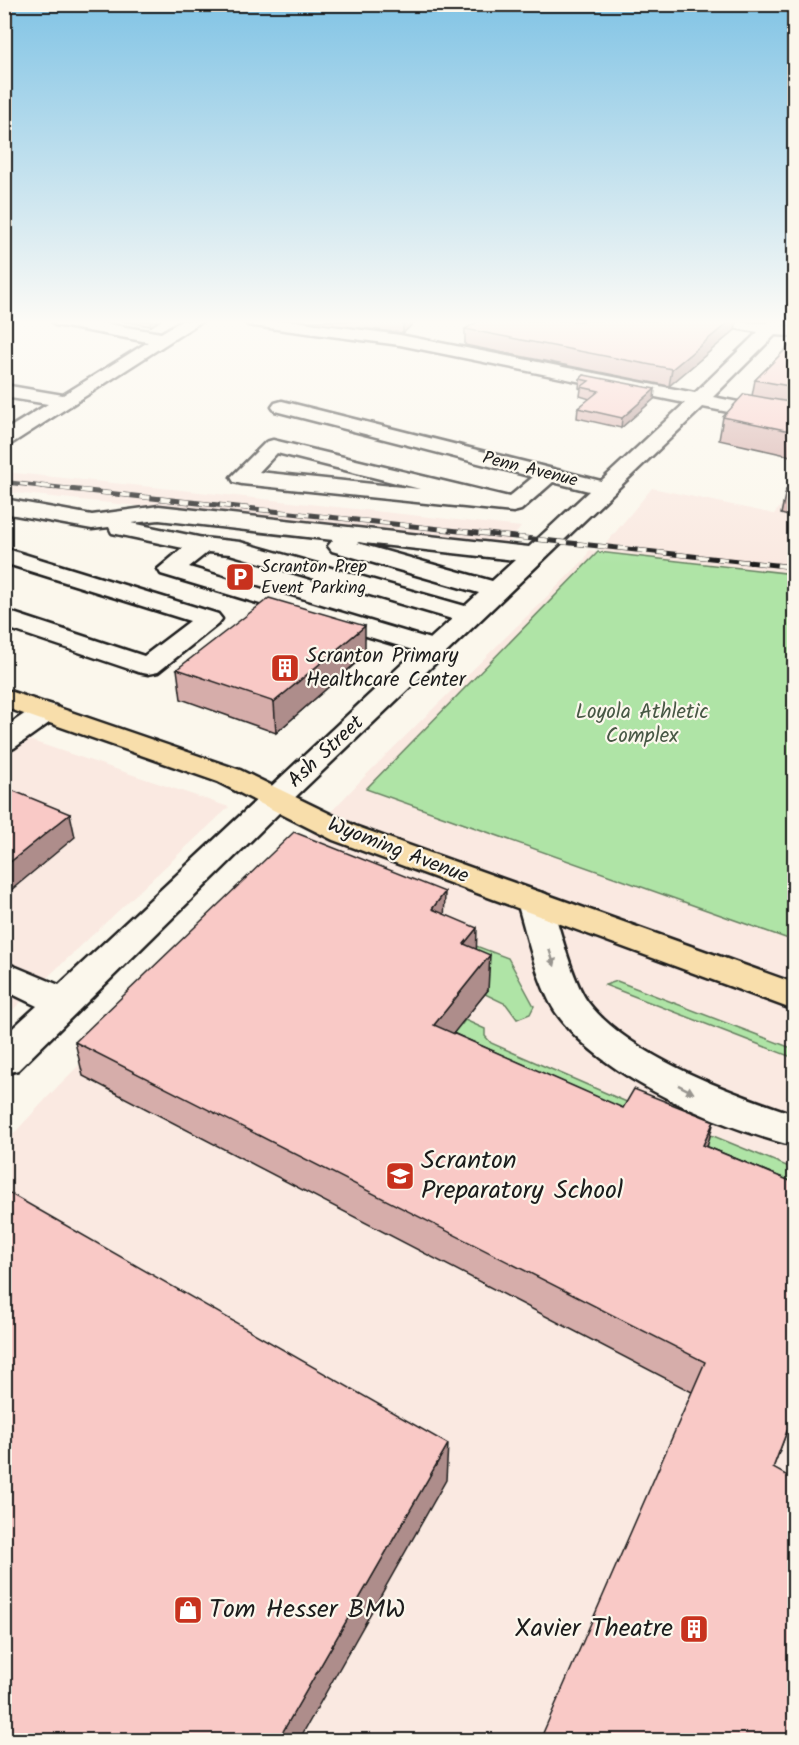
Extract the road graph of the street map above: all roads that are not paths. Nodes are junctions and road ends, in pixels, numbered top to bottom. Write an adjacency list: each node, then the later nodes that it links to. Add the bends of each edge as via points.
1 (66, 402): 6 (street)
2 (696, 402): 8 (street, Ash Street)
3 (711, 402): 5 (street)
4 (282, 406): 7 (street, Penn Avenue)
5 (795, 419)
6 (4, 440)
7 (549, 474): 8 (street, Penn Avenue); 9 (street)
8 (604, 488): 15 (street, Ash Street)
9 (513, 505): 9 (street, via 384,492 242,477 273,446)
10 (4, 506): 11 (street)
11 (92, 522): 12 (street, via 159,513); 13 (street)
12 (353, 534): 15 (street); 17 (street, via 339,546)
13 (203, 545): 16 (street); 19 (street, via 232,547)
14 (4, 555): 18 (street)
15 (534, 555): 17 (street, Ash Street)
16 (170, 569): 18 (street); 21 (street)
17 (497, 590): 19 (street, Ash Street)
18 (135, 596): 20 (street, via 209,619 148,666)
19 (470, 616): 21 (street, Ash Street)
20 (4, 618)
21 (436, 649): 25 (street, Ash Street)
22 (4, 697): 23 (main road, Wyoming Avenue)
23 (46, 711): 24 (street); 25 (main road, Wyoming Avenue, via 229,776)
24 (4, 742)
25 (275, 799): 26 (main road, Wyoming Avenue, via 344,833); 29 (street, Ash Street)
26 (534, 902): 28 (main road, Wyoming Avenue); 31 (street, one-way to 31, via 572,1008 601,1038 651,1071 712,1102)
27 (4, 975): 29 (street)
28 (795, 997)
29 (64, 1003): 30 (street, Ash Street)
30 (6, 1055)
31 (795, 1130)

